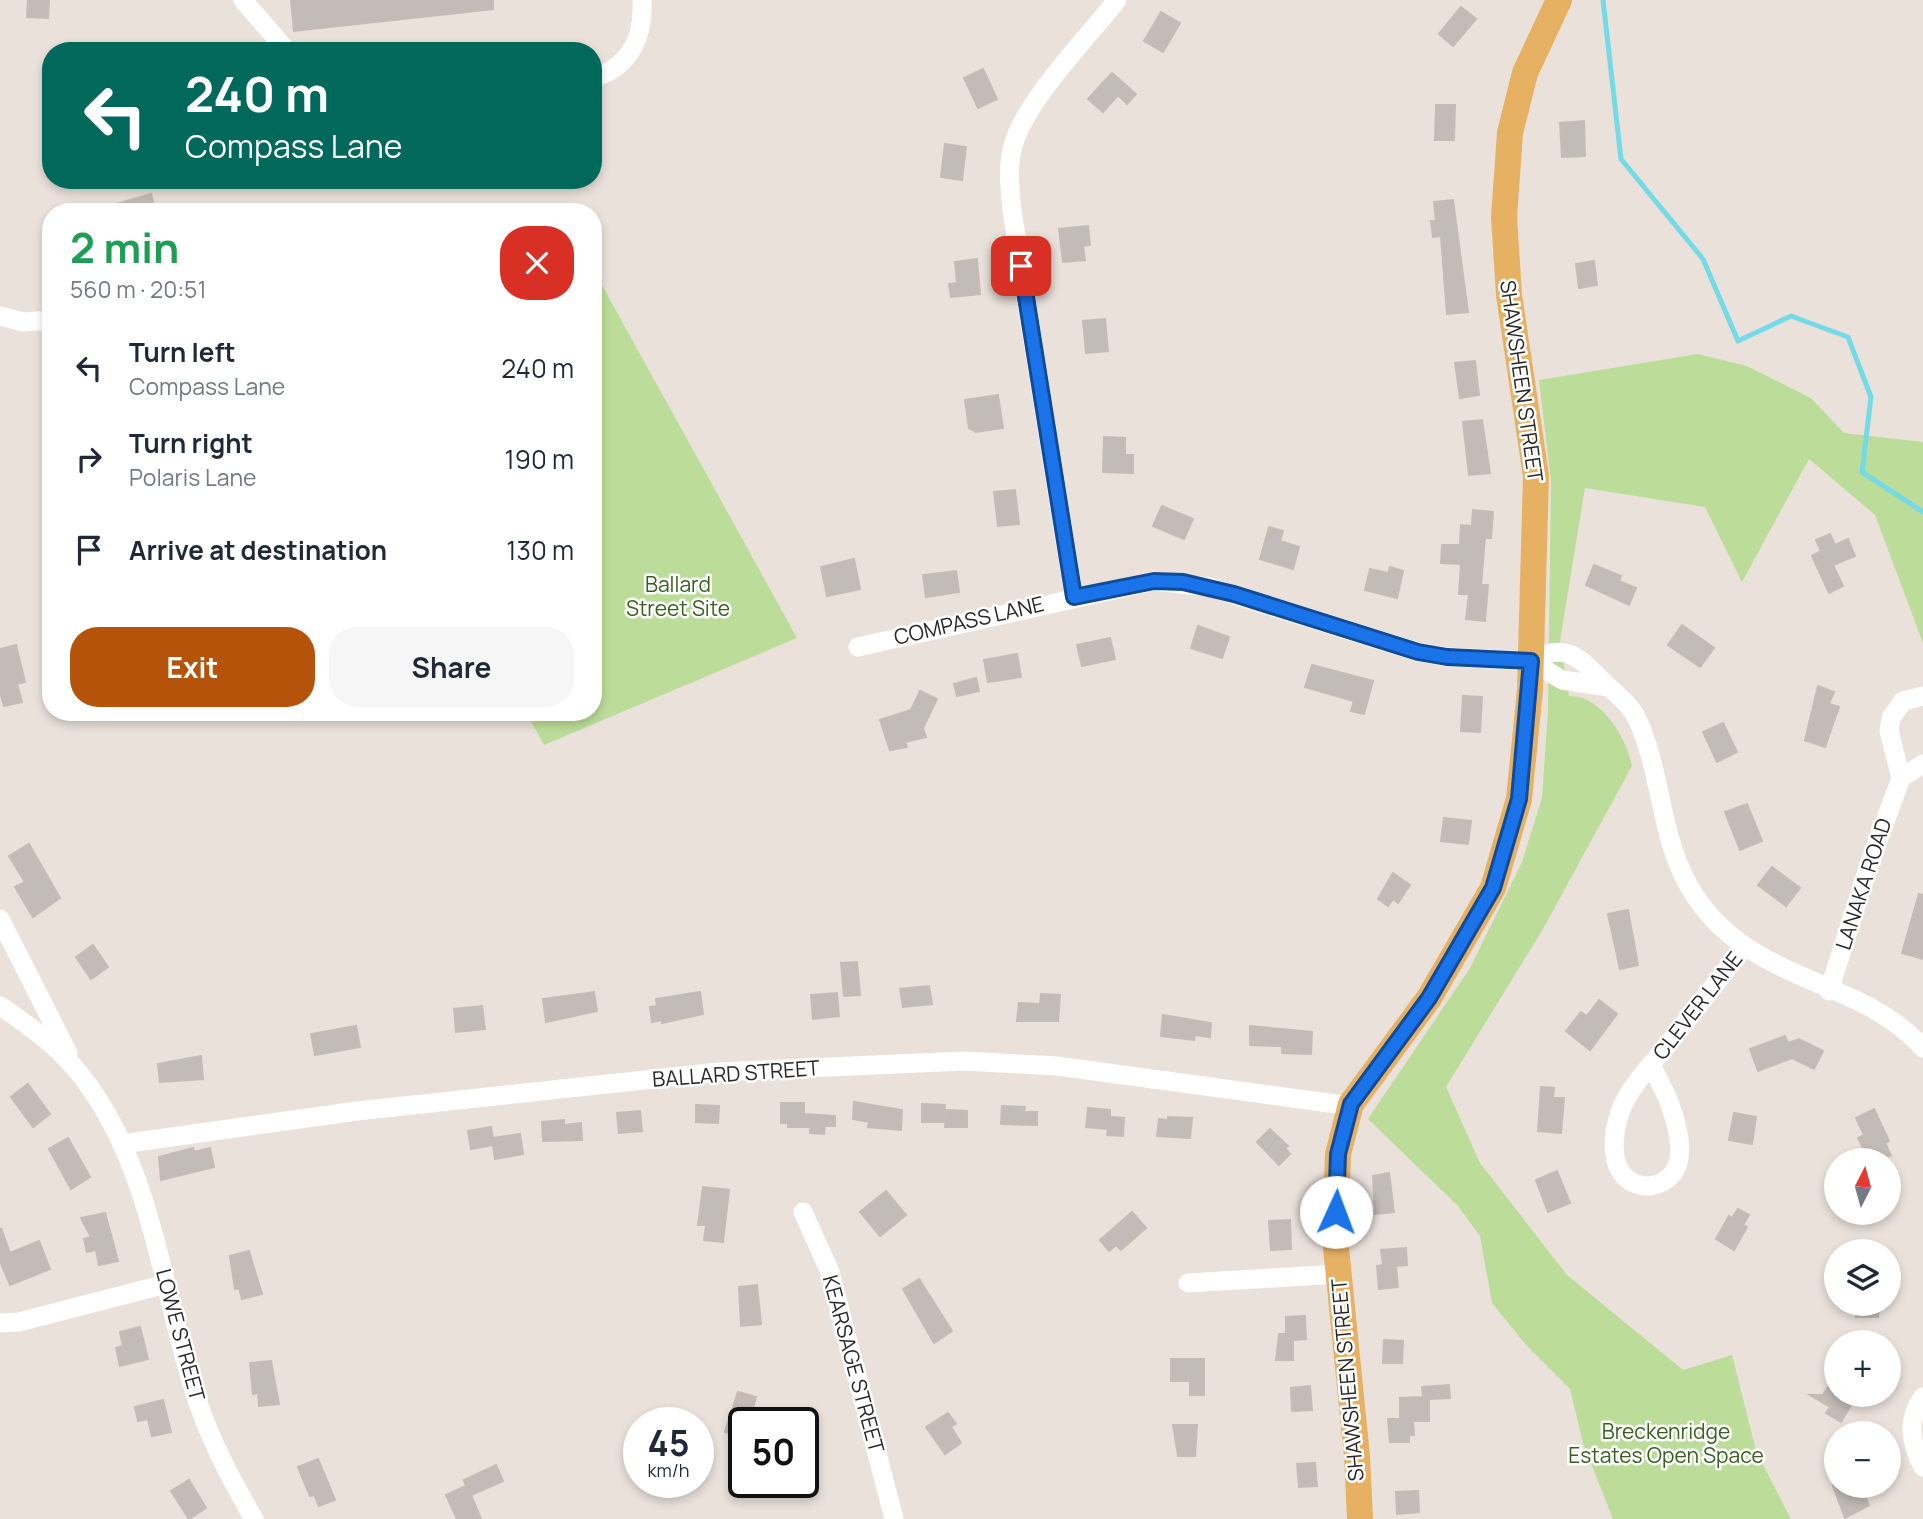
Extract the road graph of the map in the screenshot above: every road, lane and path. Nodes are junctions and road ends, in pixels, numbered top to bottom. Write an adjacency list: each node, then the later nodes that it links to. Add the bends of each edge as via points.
1 (243, 0): 5 (street)
2 (642, 0): 6 (street, via 642,26 634,47 611,73)
3 (1117, 0): 9 (street, via 1029,112 1013,145 1010,168 1012,211)
4 (1559, 0): 11 (main road, SHAWSHEEN STREET, via 1521,85 1510,133 1504,217 1509,295 1536,476)
5 (279, 42)
6 (602, 76)
7 (0, 316): 8 (street)
8 (42, 321)
9 (1074, 597): 10 (street, COMPASS LANE); 11 (street, COMPASS LANE, via 1154,581 1183,582 1418,652)
10 (858, 647)
11 (1531, 661): 16 (street, COMPASS LANE, via 1546,653 1565,654 1592,668 1622,698 1638,720 1683,874 1709,914); 22 (main road, SHAWSHEEN STREET, via 1519,799 1493,888 1429,998)
12 (1923, 696): 14 (street, via 1903,701 1891,718 1889,731)
13 (1923, 764): 14 (street)
14 (1901, 778): 17 (street, LANAKA ROAD)
15 (0, 919): 21 (street)
16 (1745, 946): 17 (street, COMPASS LANE); 20 (street, CLEVER LANE)
17 (1829, 990): 19 (street, COMPASS LANE, via 1890,1019)
18 (0, 1006): 21 (street, via 40,1034)
19 (1923, 1048)
20 (1651, 1066): 20 (street, CLEVER LANE, via 1620,1110 1615,1152 1623,1176 1647,1186 1666,1180 1679,1158 1669,1098)
21 (76, 1069): 23 (street, LOWE STREET)
22 (1351, 1106): 23 (street, BALLARD STREET, via 1058,1066 964,1061 718,1072 357,1111); 25 (main road, SHAWSHEEN STREET, via 1338,1154 1335,1238)
23 (122, 1144): 27 (street, LOWE STREET)
24 (803, 1212): 32 (street, KEARSAGE STREET, via 830,1272)
25 (1339, 1274): 26 (street); 33 (main road, SHAWSHEEN STREET)
26 (1188, 1283)
27 (166, 1284): 28 (street); 31 (street, LOWE STREET, via 203,1417)
28 (0, 1323)
29 (1923, 1397): 30 (street, via 1911,1427)
30 (1923, 1466)
31 (254, 1519)
32 (894, 1519)
33 (1360, 1519)

